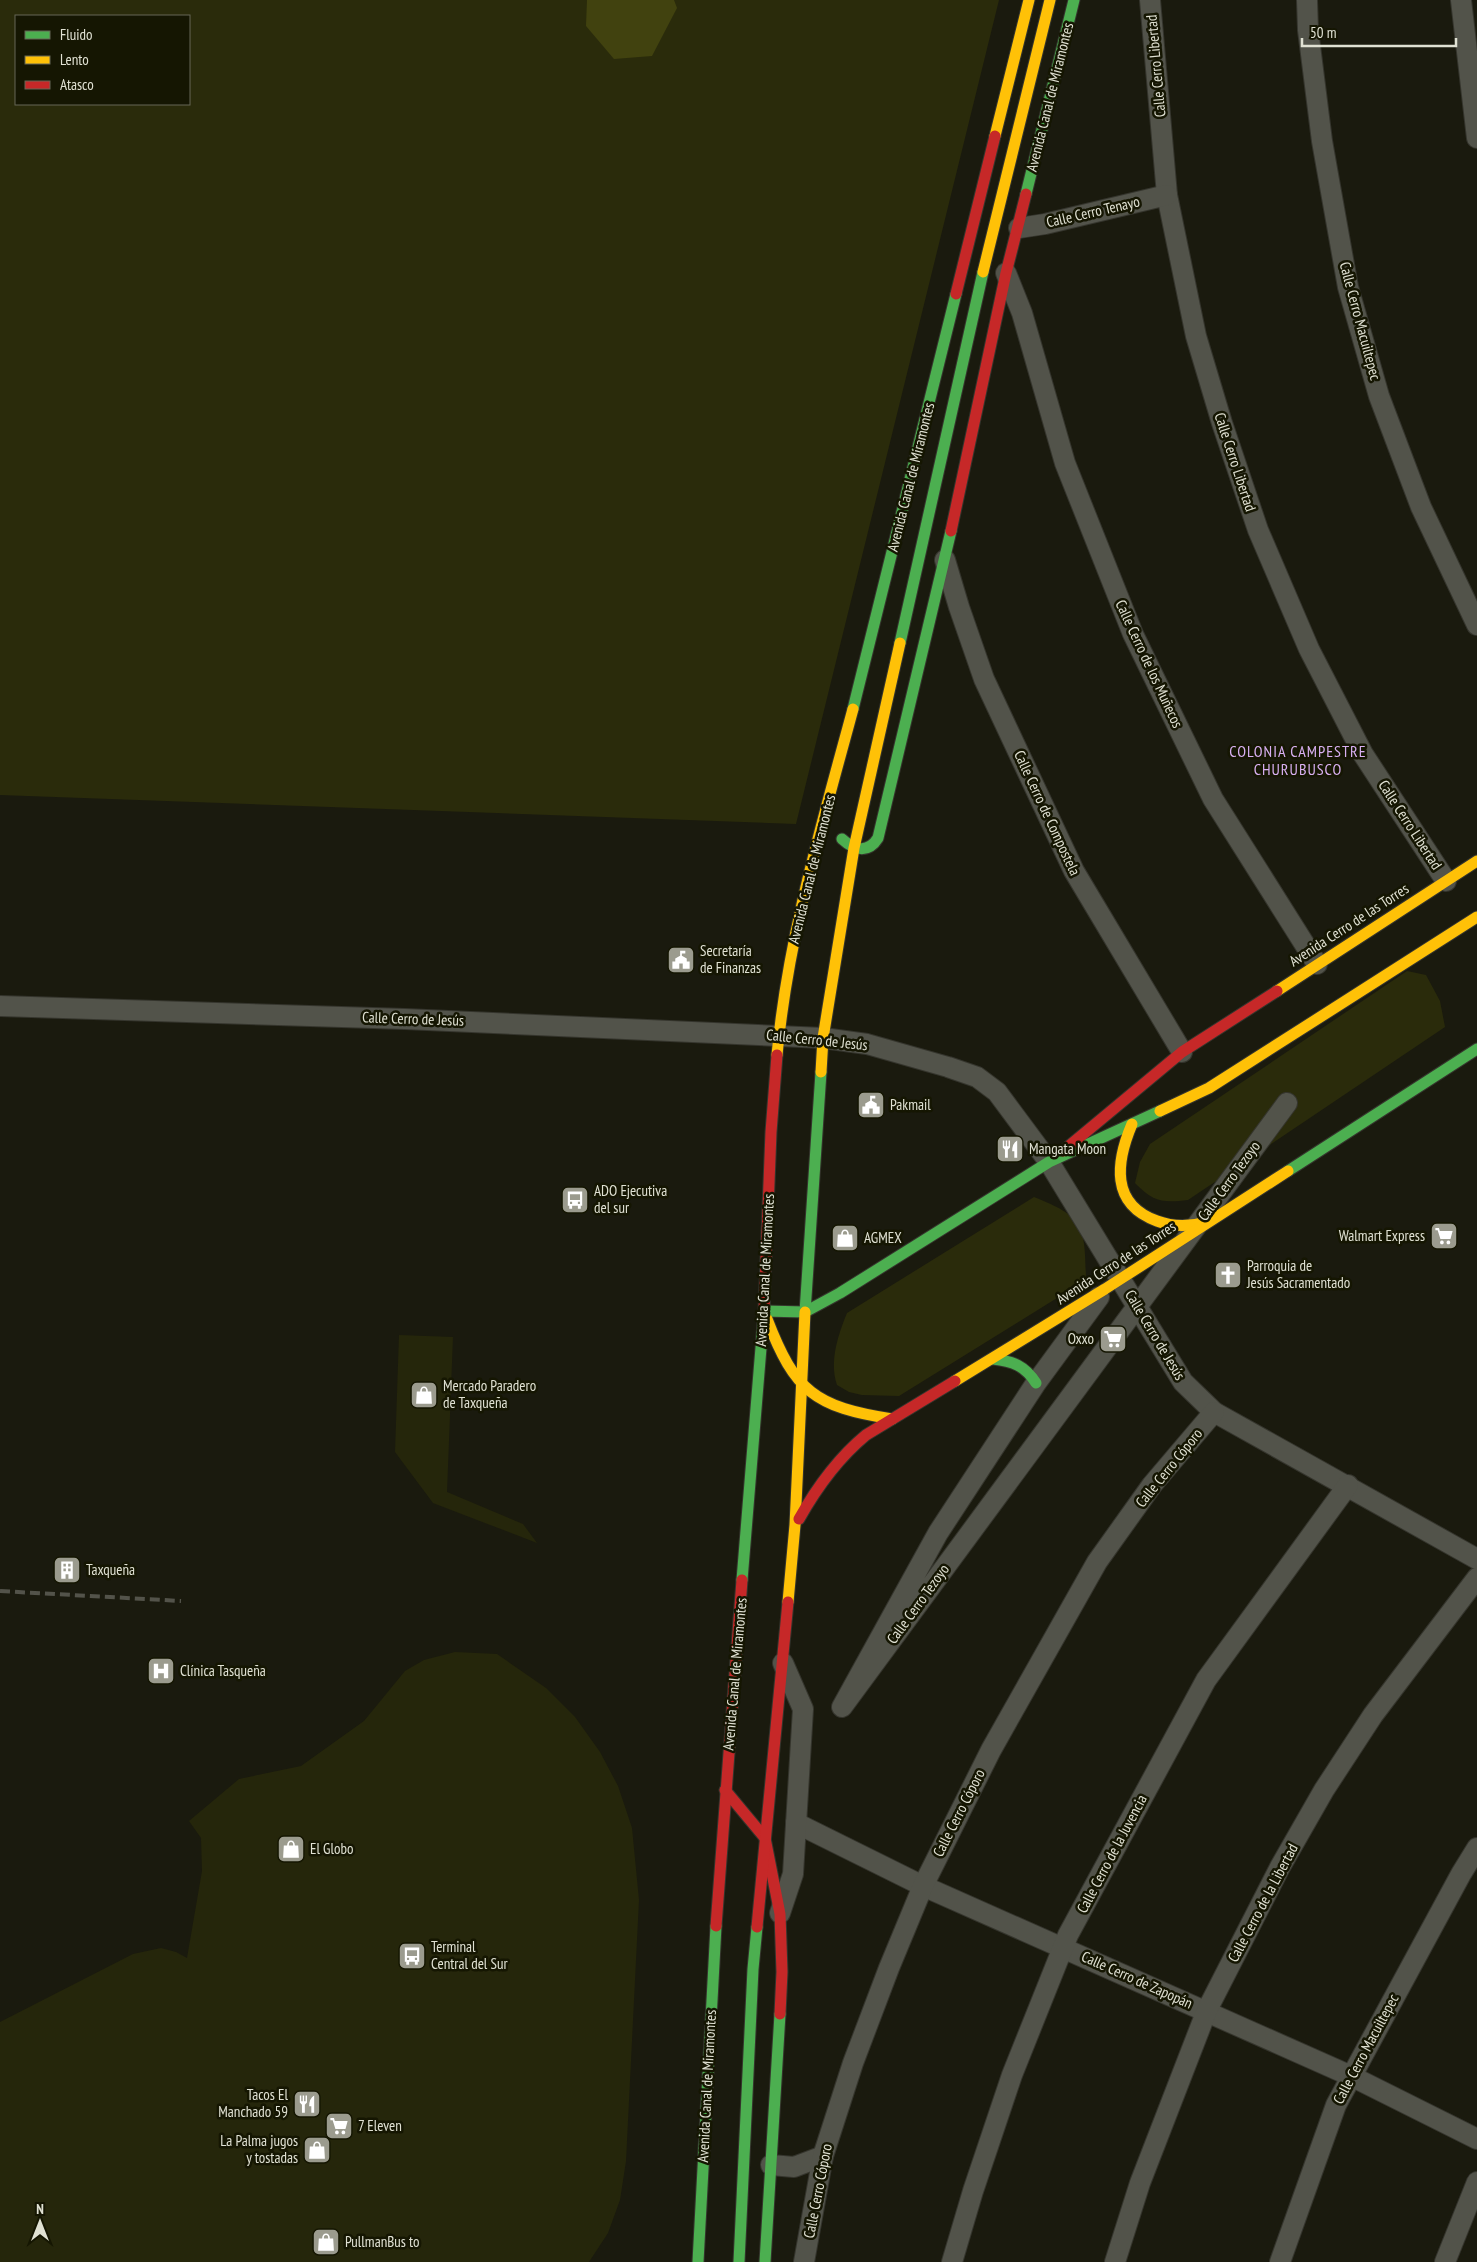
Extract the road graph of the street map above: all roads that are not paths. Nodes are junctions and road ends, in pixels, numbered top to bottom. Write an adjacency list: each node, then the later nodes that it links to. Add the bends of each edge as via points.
1 (1029, 0): 15 (main road, Avenida Canal de Miramontes)
2 (1050, 0): 18 (main road, Avenida Canal de Miramontes, via 993,230)
3 (1074, 0): 9 (main road, Avenida Canal de Miramontes)
4 (1150, 0): 8 (street, Calle Cerro Libertad)
5 (1307, 0): 14 (street, Calle Cerro Macuiltepec, via 1322,141 1348,287 1379,396 1421,507)
6 (1460, 0): 7 (street)
7 (1477, 138)
8 (1167, 195): 9 (street, Calle Cerro Tenayo); 20 (street, Calle Cerro Libertad, via 1196,336 1258,530 1309,649 1363,754)
9 (1019, 228): 10 (main road, Avenida Canal de Miramontes)
10 (1006, 273): 11 (main road, Avenida Canal de Miramontes); 12 (street, Calle Cerro de los Muñecos)
11 (992, 339): 12 (street, via 1009,331 1018,332); 13 (main road, Avenida Canal de Miramontes)
12 (1030, 342): 22 (street, Calle Cerro de los Muñecos, via 1065,463 1132,634 1213,799)
13 (945, 558): 18 (main road, Avenida Canal de Miramontes, via 878,838 871,848); 27 (street, Calle Cerro de Compostela, via 984,679 1074,871)
14 (1477, 625)
15 (852, 719): 16 (main road); 24 (main road, Avenida Canal de Miramontes, via 805,884 790,955)
16 (852, 755)
17 (837, 824): 18 (main road, via 842,838)
18 (854, 848): 25 (main road, Avenida Canal de Miramontes)
19 (1477, 861): 20 (main road, Avenida Cerro de las Torres)
20 (1446, 881): 22 (main road, Avenida Cerro de las Torres)
21 (1477, 917): 29 (main road, Avenida Cerro de las Torres, via 1209,1088)
22 (1317, 964): 27 (main road, Avenida Cerro de las Torres)
23 (0, 1006): 24 (street, Calle Cerro de Jesús, via 395,1018)
24 (780, 1035): 25 (street, Calle Cerro de Jesús); 33 (main road, Avenida Canal de Miramontes)
25 (823, 1038): 30 (street, Calle Cerro de Jesús, via 867,1044 977,1077 997,1092); 34 (main road, Avenida Canal de Miramontes)
26 (1477, 1049): 31 (main road, Avenida Cerro de las Torres)
27 (1182, 1052): 30 (main road, Avenida Cerro de las Torres)
28 (1287, 1103): 36 (street, Calle Cerro Tezoyo, via 842,1707 938,1533)
29 (1132, 1124): 30 (main road, Avenida Cerro de las Torres); 31 (main road, via 1119,1166 1124,1196 1132,1207 1144,1216 1171,1226 1186,1227)
30 (1049, 1162): 32 (street, Calle Cerro de Jesús); 34 (main road, Avenida Cerro de las Torres)
31 (1213, 1219): 32 (main road, Avenida Cerro de las Torres)
32 (1113, 1284): 35 (main road, Avenida Cerro de las Torres); 36 (street, Calle Cerro Tezoyo); 38 (street, Calle Cerro de Jesús, via 1183,1382)
33 (764, 1311): 34 (main road, Avenida Cerro de las Torres); 37 (main road, via 783,1359); 45 (main road, Avenida Canal de Miramontes)
34 (805, 1312): 37 (main road, Avenida Canal de Miramontes)
35 (992, 1359): 36 (main road, via 1019,1364 1030,1372); 39 (main road, Avenida Cerro de las Torres)
36 (1036, 1383)
37 (803, 1386): 39 (main road, via 820,1400 844,1411); 41 (main road, Avenida Canal de Miramontes)
38 (1214, 1412): 40 (street, Calle Cerro de Jesús); 49 (street, Calle Cerro Cóporo, via 1152,1485 1097,1562 991,1750)
39 (892, 1419): 41 (main road, Avenida Cerro de las Torres, via 846,1451 820,1483)
40 (1348, 1485): 42 (street, Calle Cerro de Jesús); 51 (street, Calle Cerro de la Juvencia, via 1206,1680)
41 (795, 1525): 44 (main road, Avenida Canal de Miramontes)
42 (1477, 1559)
43 (1477, 1578): 53 (street, Calle Cerro de la Libertad, via 1373,1715 1324,1790 1280,1867)
44 (782, 1661): 46 (street, Avenida Canal de Miramontes, via 803,1709); 47 (main road, Avenida Canal de Miramontes)
45 (725, 1790): 47 (main road, Avenida Canal de Miramontes); 59 (main road, Avenida Canal de Miramontes)
46 (796, 1822): 49 (street, Calle Cerro de Zapopán); 50 (street, Avenida Canal de Miramontes, via 793,1874)
47 (765, 1838): 50 (main road, Avenida Canal de Miramontes); 52 (main road, Avenida Canal de Miramontes)
48 (1477, 1848): 54 (street, Calle Cerro Macuiltepec)
49 (923, 1886): 51 (street, Calle Cerro de Zapopán); 56 (street, Calle Cerro Cóporo, via 869,2020)
50 (780, 1914): 52 (street, Avenida Canal de Miramontes); 57 (main road, Avenida Canal de Miramontes, via 782,1972)
51 (1063, 1947): 53 (street, Calle Cerro de Zapopán); 63 (street, Calle Cerro de la Juvencia, via 1012,2075)
52 (753, 1969): 60 (main road, Avenida Canal de Miramontes)
53 (1207, 2010): 54 (street, Calle Cerro de Zapopán); 64 (street, Calle Cerro de la Libertad, via 1140,2183)
54 (1351, 2076): 55 (street, Calle Cerro de Zapopán); 65 (street, Calle Cerro Macuiltepec, via 1336,2105)
55 (1477, 2139)
56 (823, 2156): 57 (street, via 794,2167); 62 (street, Calle Cerro Cóporo)
57 (771, 2165): 61 (main road, Avenida Canal de Miramontes)
58 (1477, 2182): 66 (street)
59 (696, 2259)
60 (739, 2262)
61 (765, 2262)
62 (804, 2262)
63 (952, 2262)
64 (1114, 2262)
65 (1280, 2262)
66 (1445, 2262)

